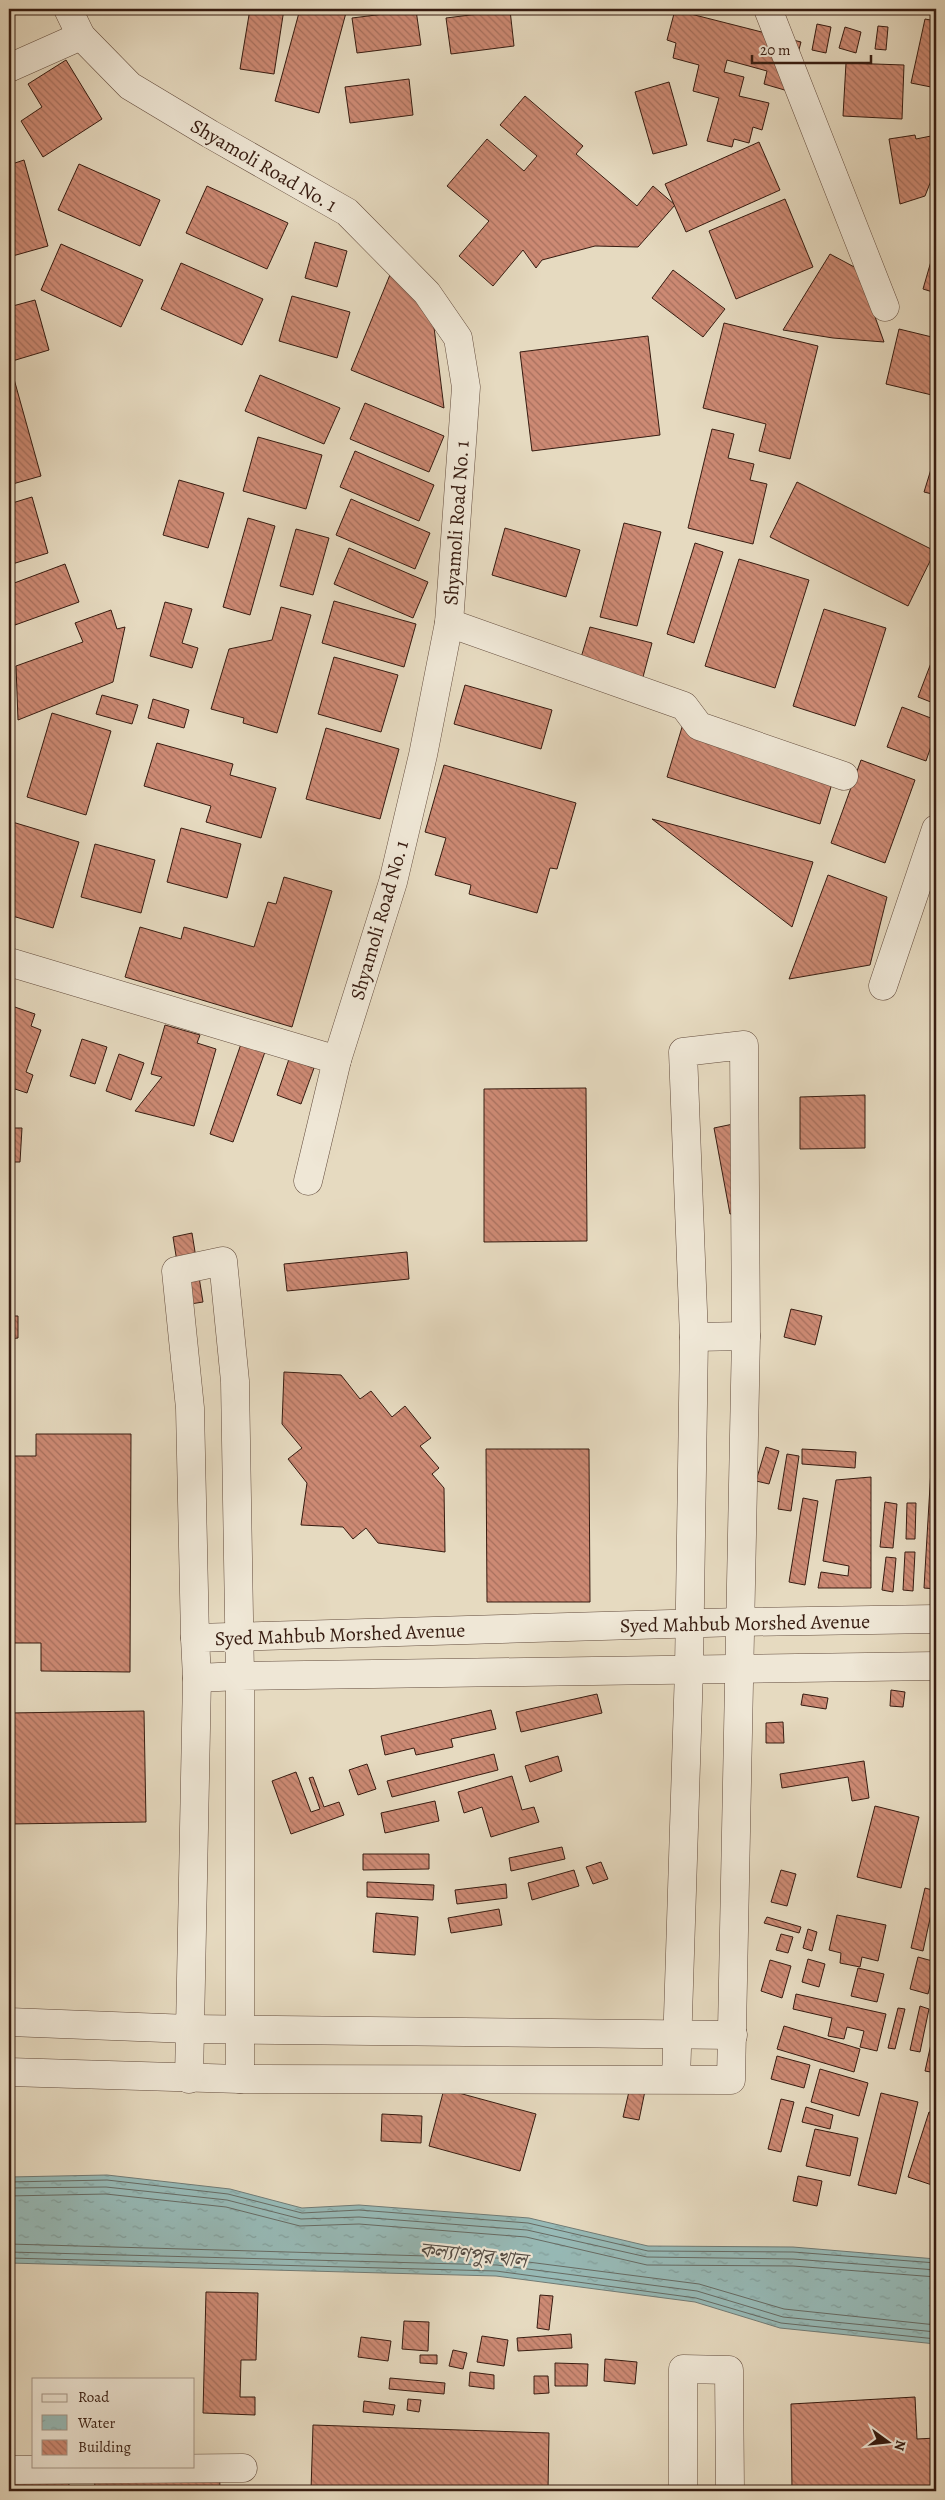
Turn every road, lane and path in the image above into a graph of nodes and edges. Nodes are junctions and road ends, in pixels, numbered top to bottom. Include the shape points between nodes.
1 (68, 9) edge
2 (768, 9) edge
3 (81, 36) junction
4 (9, 68) edge
5 (885, 307) dead end
6 (449, 623) junction
7 (844, 776) dead end
8 (936, 829) edge
9 (9, 962) edge
10 (883, 986) dead end
11 (337, 1060) junction
12 (308, 1181) dead end
13 (746, 1336) junction
14 (694, 1337) junction
15 (936, 1619) edge
16 (739, 1622) junction
17 (690, 1624) junction
18 (238, 1637) junction
19 (195, 1638) junction
20 (936, 1666) edge
21 (738, 1668) junction
22 (689, 1669) junction
23 (240, 1676) junction
24 (197, 1678) junction
25 (9, 2022) edge
26 (190, 2029) junction
27 (241, 2030) junction
28 (679, 2035) junction
29 (733, 2035) junction
30 (9, 2072) edge
31 (189, 2078) junction
32 (240, 2079) junction
33 (676, 2080) junction
34 (243, 2468) dead end
35 (9, 2470) edge
36 (683, 2491) edge
37 (730, 2491) edge

1 - 3 street, Shyamoli Road No. 1
2 - 5 street
3 - 4 street
3 - 6 street, Shyamoli Road No. 1 via 130,86 347,212 427,293 458,338 466,387
6 - 7 street via 684,706 699,726
6 - 11 street, Shyamoli Road No. 1 via 423,756 393,882
8 - 10 street
9 - 11 street
11 - 12 street, Shyamoli Road No. 1
13 - 14 street
13 - 14 street via 744,1045 683,1052
13 - 16 street
14 - 17 street
15 - 16 street, Syed Mahbub Morshed Avenue
16 - 17 street, Syed Mahbub Morshed Avenue
16 - 21 street
17 - 18 street, Syed Mahbub Morshed Avenue
17 - 22 street
18 - 19 street, Syed Mahbub Morshed Avenue
18 - 19 street via 235,1381 223,1261 176,1271 190,1408
18 - 23 street
19 - 24 street, Syed Mahbub Morshed Avenue
20 - 21 street
21 - 22 street
21 - 29 street
22 - 23 street
22 - 28 street
23 - 24 street
23 - 27 street
24 - 26 street, Syed Mahbub Morshed Avenue
25 - 26 street
26 - 27 street
26 - 31 street, Syed Mahbub Morshed Avenue
27 - 28 street
27 - 32 street
28 - 29 street
28 - 33 street
29 - 33 street via 731,2080
30 - 31 street
31 - 32 street
32 - 33 street
34 - 35 street
36 - 37 street via 683,2369 729,2370

